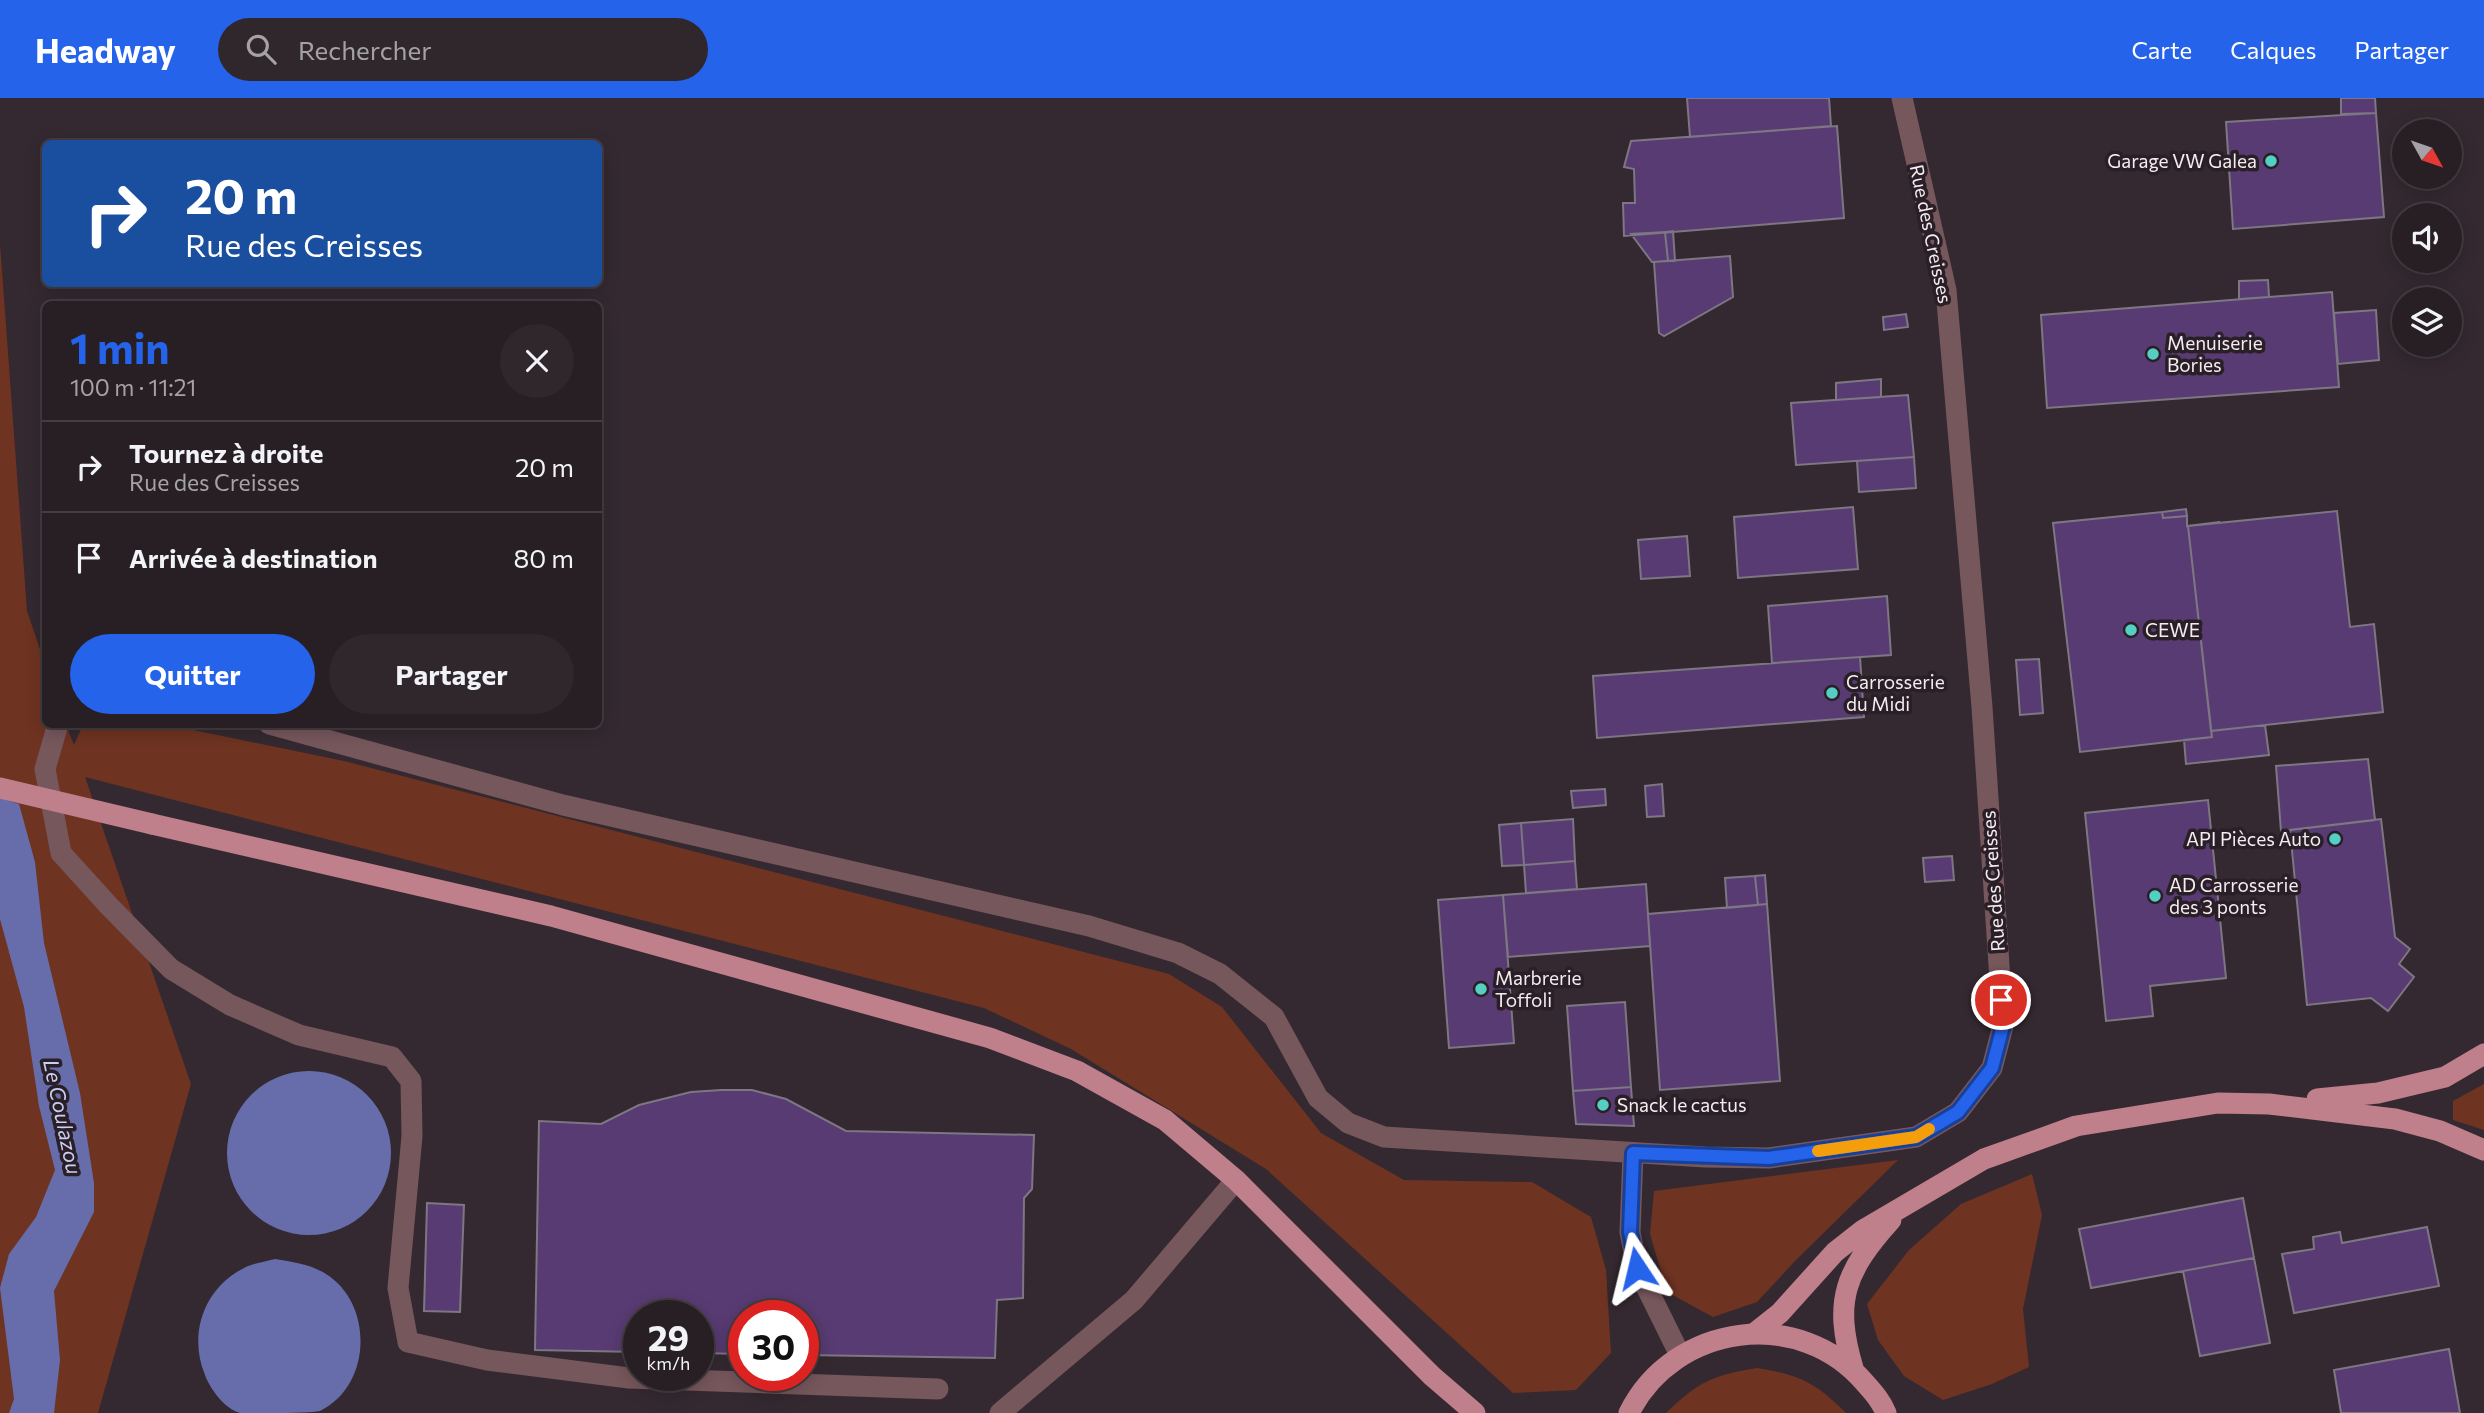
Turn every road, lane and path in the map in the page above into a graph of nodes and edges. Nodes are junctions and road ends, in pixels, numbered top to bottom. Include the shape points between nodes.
1 (1902, 98) edge
2 (57, 728) edge
3 (284, 728) edge
4 (0, 788) edge
5 (2484, 1054) edge
6 (2269, 1104) junction
7 (2484, 1150) edge
8 (1633, 1153) junction
9 (1236, 1180) junction
10 (1904, 1205) junction
11 (1756, 1332) junction
12 (1680, 1355) junction
13 (1853, 1368) junction
14 (938, 1389) dead end
15 (1634, 1403) edge
16 (1000, 1413) edge
17 (1475, 1413) edge
18 (1618, 1413) edge
19 (1886, 1413) edge

1 - 8 street, Rue des Creisses via 1946,290 1982,708 2003,1026 1992,1068 1958,1112 1916,1137 1769,1158
2 - 14 street via 45,769 61,853 171,969 230,1005 299,1035 392,1057 411,1081 412,1136 398,1288 408,1342 487,1360 629,1378
3 - 8 street, Rue des Creisses via 564,805 1089,926 1178,953 1220,974 1275,1017 1318,1098 1348,1123 1384,1137
4 - 9 main road, bridge via 551,916 990,1038 1077,1071 1166,1120
5 - 6 main road via 2445,1077 2378,1093
6 - 7 main road via 2395,1119
6 - 10 main road via 2218,1103 2076,1126 1984,1159
8 - 12 street via 1630,1232 1637,1268
9 - 16 street via 1134,1300
9 - 17 main road via 1432,1376
10 - 11 main road via 1835,1252 1780,1313
10 - 13 main road via 1871,1242 1849,1279 1842,1313
11 - 12 main road via 1716,1338
11 - 13 main road via 1791,1336 1824,1348
12 - 15 main road
13 - 19 main road
15 - 18 main road

